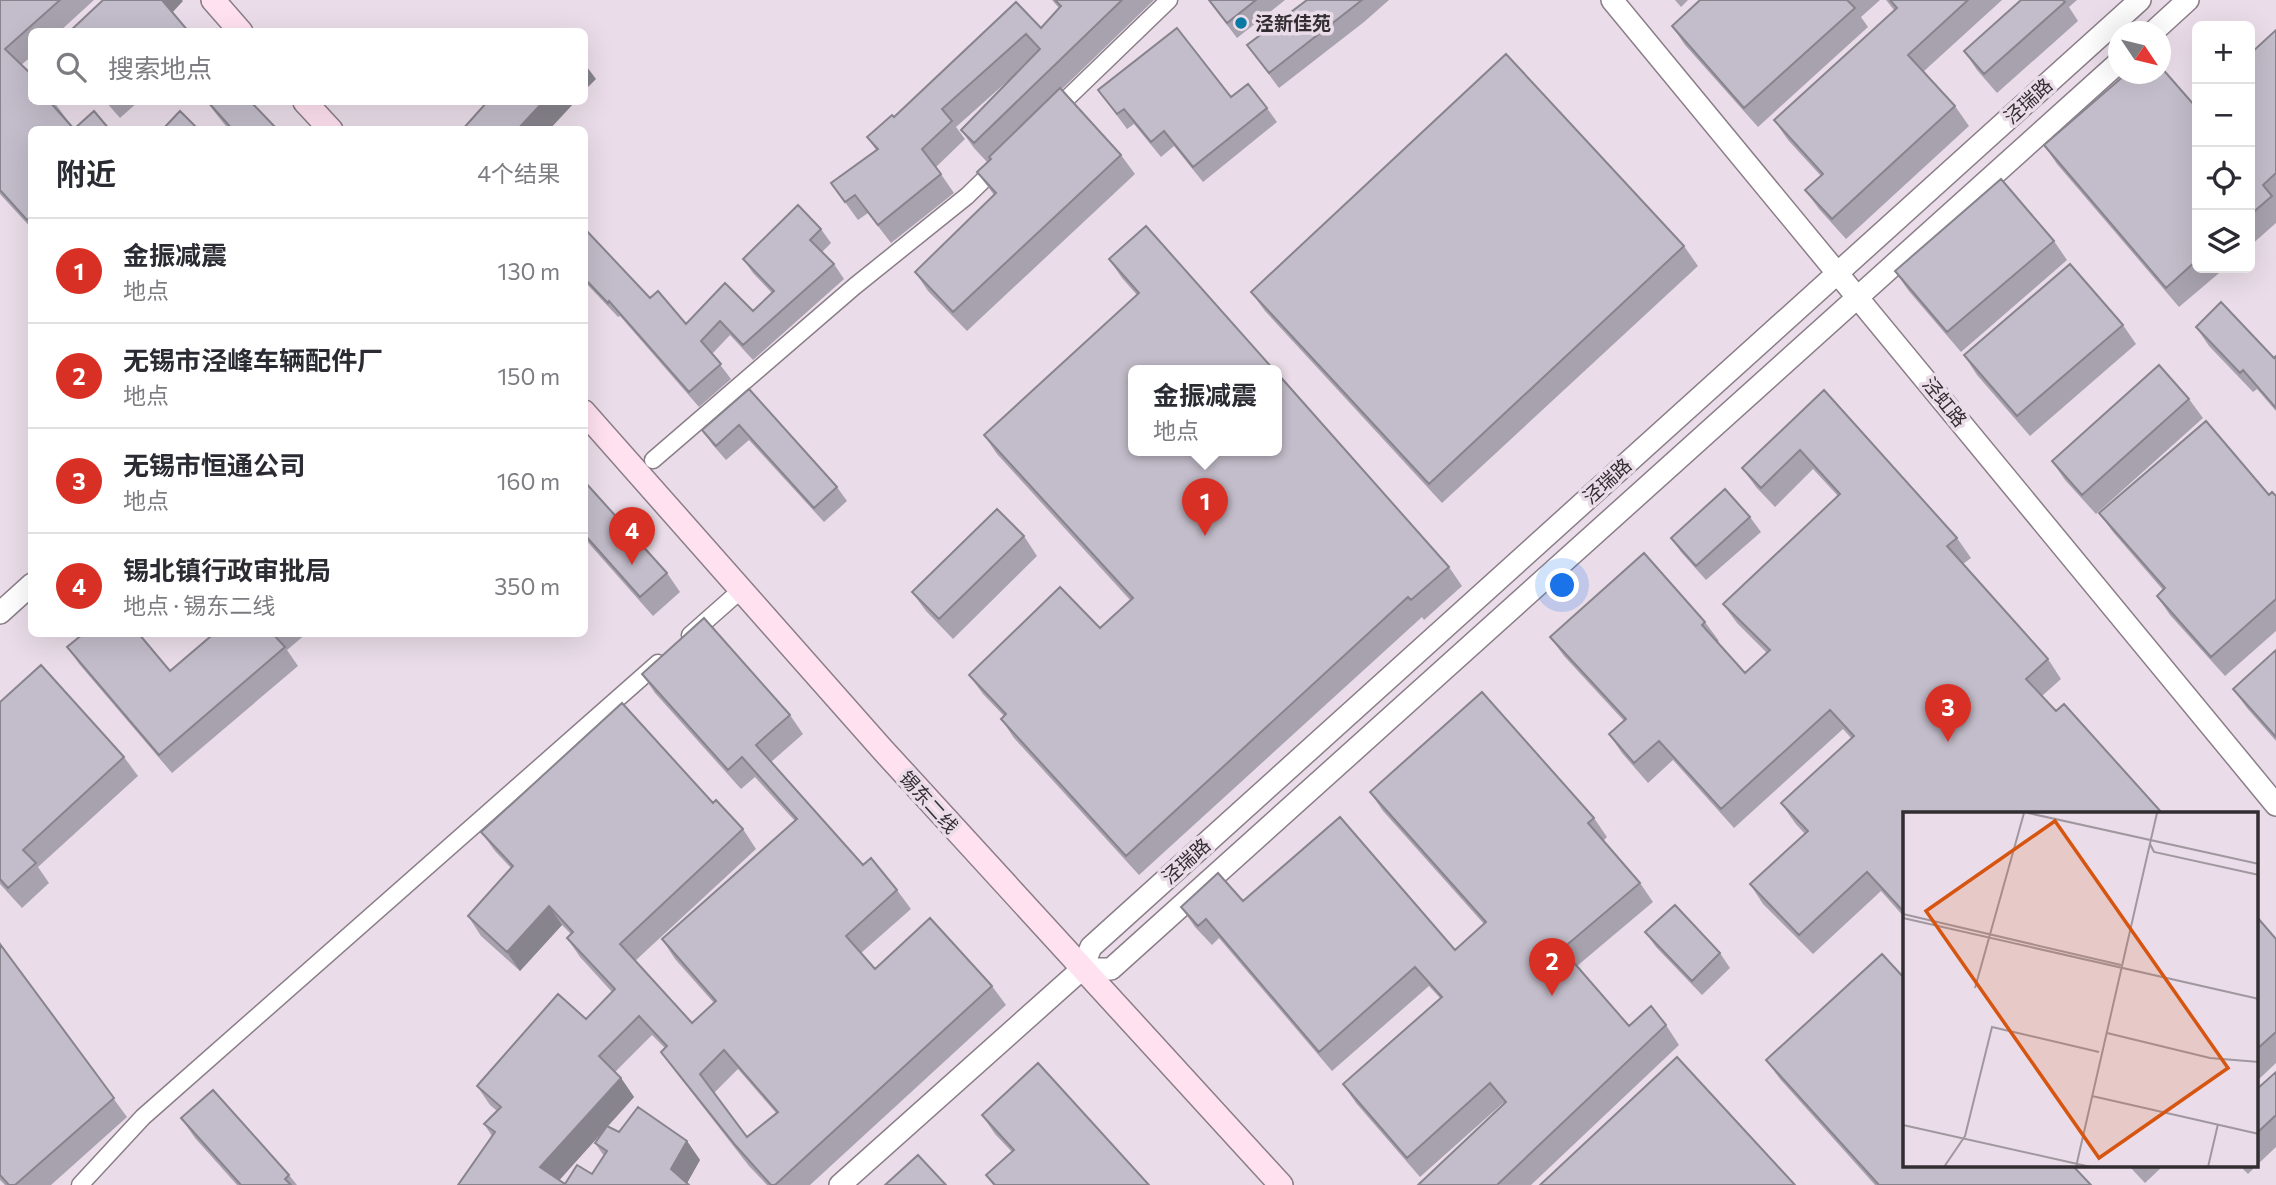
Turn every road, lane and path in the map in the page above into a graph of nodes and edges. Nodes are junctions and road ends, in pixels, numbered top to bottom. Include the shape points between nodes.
1 (212, 0) edge
2 (1169, 0) edge
3 (1612, 0) edge
4 (2140, 0) edge
5 (2188, 0) edge
6 (2165, 21) edge
7 (237, 28) edge
8 (2108, 72) edge
9 (308, 105) edge
10 (1044, 121) edge
11 (327, 126) edge
12 (1015, 149) edge
13 (1838, 273) junction
14 (1858, 297) junction
15 (588, 417) edge
16 (653, 460) dead end
17 (28, 588) edge
18 (741, 590) junction
19 (0, 613) edge
20 (2276, 805) edge
21 (1082, 969) junction
22 (80, 1185) edge
23 (840, 1185) edge
24 (1281, 1185) edge

1 - 7 main road
2 - 10 street
3 - 13 street, 泾虹路
4 - 13 street, 泾瑞路
5 - 6 street
8 - 14 street, 泾瑞路
9 - 11 main road
12 - 16 street via 967,196
13 - 14 street, 泾虹路
13 - 21 street, 泾瑞路 via 1091,947
14 - 20 street, 泾虹路
14 - 21 street, 泾瑞路 via 1111,969
15 - 18 main road, 锡东二线
17 - 19 street
18 - 21 main road, 锡东二线
18 - 22 street via 143,1117
21 - 23 street, 泾瑞路
21 - 24 main road, 锡东二线

